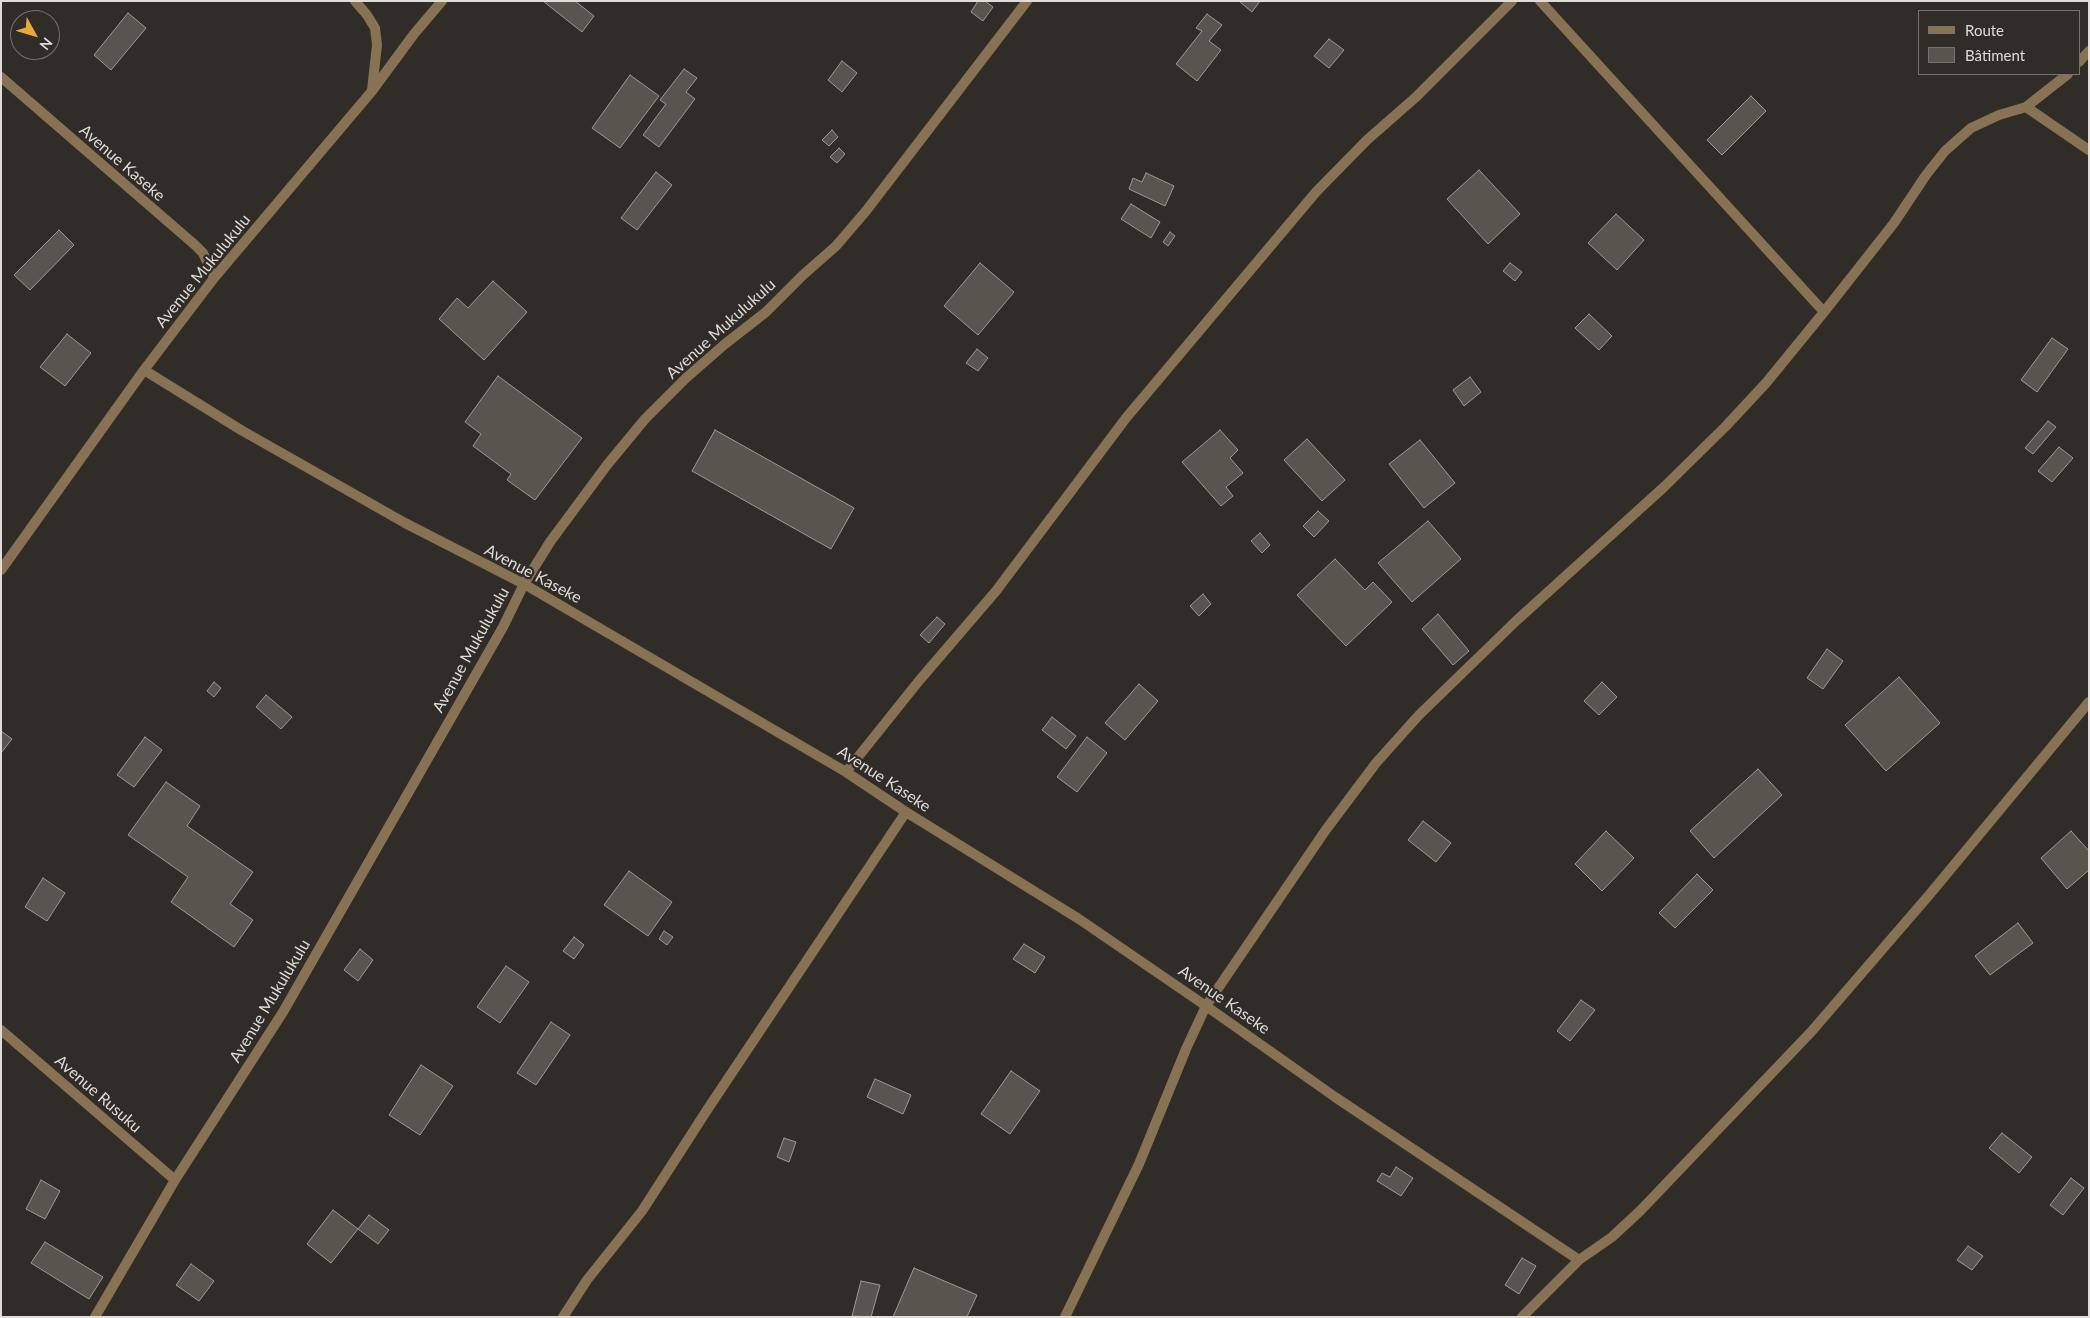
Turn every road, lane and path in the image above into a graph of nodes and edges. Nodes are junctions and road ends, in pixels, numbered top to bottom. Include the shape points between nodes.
1 (355, 1) edge
2 (442, 1) edge
3 (1027, 1) edge
4 (1512, 1) edge
5 (1540, 1) edge
6 (2089, 51) edge
7 (2080, 61) edge
8 (2067, 75) edge
9 (1, 77) edge
10 (372, 91) junction
11 (2026, 107) junction
12 (2089, 150) edge
13 (214, 278) junction
14 (1824, 312) junction
15 (144, 370) junction
16 (2, 568) edge
17 (524, 584) junction
18 (2089, 702) edge
19 (846, 772) junction
20 (906, 812) junction
21 (1206, 1006) junction
22 (1, 1030) edge
23 (175, 1180) junction
24 (1579, 1260) junction
25 (95, 1317) edge
26 (563, 1317) edge
27 (1065, 1317) edge
28 (1522, 1317) edge

1 - 10 street via 375,28 377,44
2 - 10 street, Avenue Mukulukulu
3 - 17 street, Avenue Mukulukulu via 836,246 766,312 686,378 645,419 550,542
4 - 19 street via 1309,199 1126,418 996,591
5 - 14 street
6 - 7 street
8 - 11 street
9 - 13 street, Avenue Kaseke via 195,245 203,253
10 - 13 street, Avenue Mukulukulu
11 - 12 street
11 - 14 street via 1971,128 1945,151
13 - 15 street, Avenue Mukulukulu
14 - 21 street via 1726,426 1650,500 1516,621 1419,715 1376,763 1325,831
15 - 16 street, Avenue Mukulukulu
15 - 17 street, Avenue Kaseke via 363,500
17 - 19 street, Avenue Kaseke
17 - 23 street, Avenue Mukulukulu via 503,627 283,1012
18 - 24 street via 1811,1032 1640,1212
19 - 20 street, Avenue Kaseke
20 - 21 street, Avenue Kaseke via 1079,919
20 - 26 street via 642,1211 587,1280
21 - 24 street, Avenue Kaseke via 1335,1097
21 - 27 street via 1139,1164
22 - 23 street, Avenue Rusuku
23 - 25 street, Avenue Mukulukulu
24 - 28 street

